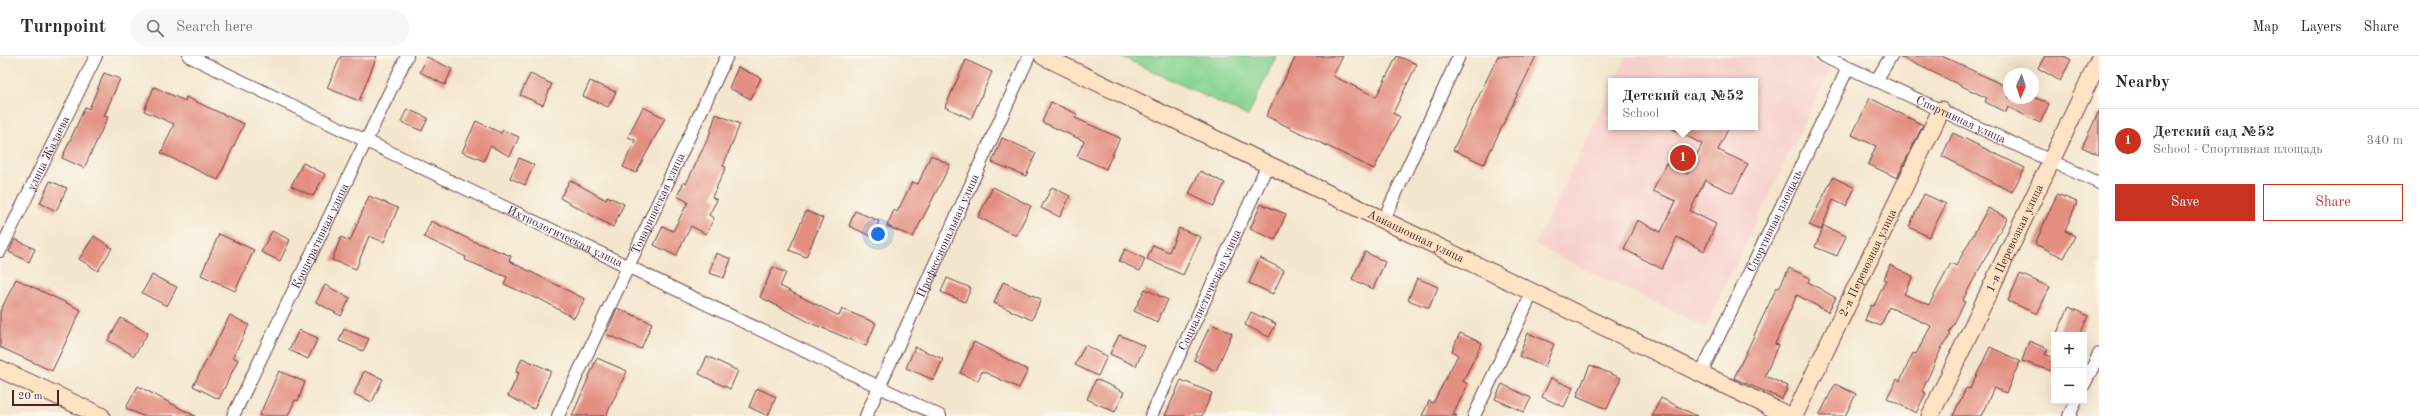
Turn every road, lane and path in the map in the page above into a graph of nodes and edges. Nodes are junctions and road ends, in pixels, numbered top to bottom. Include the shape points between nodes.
1 (96, 56) edge
2 (189, 56) edge
3 (407, 56) edge
4 (727, 56) edge
5 (1029, 56) edge
6 (1043, 56) edge
7 (1459, 56) edge
8 (1823, 56) edge
9 (1891, 56) edge
10 (2099, 60) edge
11 (1848, 68) junction
12 (1876, 81) junction
13 (1941, 110) junction
14 (367, 142) junction
15 (2050, 160) junction
16 (1268, 164) junction
17 (2099, 183) edge
18 (1384, 220) junction
19 (0, 251) edge
20 (628, 266) junction
21 (1533, 291) junction
22 (2099, 354) edge
23 (0, 369) edge
24 (1701, 373) junction
25 (2087, 379) edge
26 (880, 387) junction
27 (2075, 404) edge
28 (101, 416) edge
29 (233, 416) edge
30 (558, 416) edge
31 (866, 416) edge
32 (940, 416) edge
33 (1151, 416) edge
34 (1474, 416) edge
35 (1789, 416) edge
36 (1794, 416) edge
37 (1930, 416) edge
38 (2069, 416) edge

1 - 19 street, улица Жадаева
2 - 14 street, Ихтиологическая улица
3 - 14 street, Кооперативная улица
4 - 20 street, Товарищеская улица
5 - 26 street, Профессиональная улица
6 - 16 main road, Авиационная улица
7 - 18 street
8 - 11 street, Спортивная улица
9 - 12 street
10 - 15 main road, 1-я Перевозная улица
11 - 12 street, Спортивная улица
11 - 24 street, Спортивная площадь
12 - 13 street, Спортивная улица
13 - 15 street, Спортивная улица
13 - 36 main road, 2-я Перевозная улица
14 - 20 street, Ихтиологическая улица
14 - 29 street, Кооперативная улица
15 - 17 street, Спортивная улица
15 - 37 main road, 1-я Перевозная улица
16 - 18 main road, Авиационная улица
16 - 33 street, Социалистическая улица
18 - 21 main road, Авиационная улица
20 - 26 street, Ихтиологическая улица
20 - 30 street, Товарищеская улица
21 - 24 main road, Авиационная улица
21 - 34 street
22 - 25 street
23 - 28 main road
24 - 35 main road, Авиационная улица
26 - 31 street, Профессиональная улица
26 - 32 street, Ихтиологическая улица
27 - 38 street

